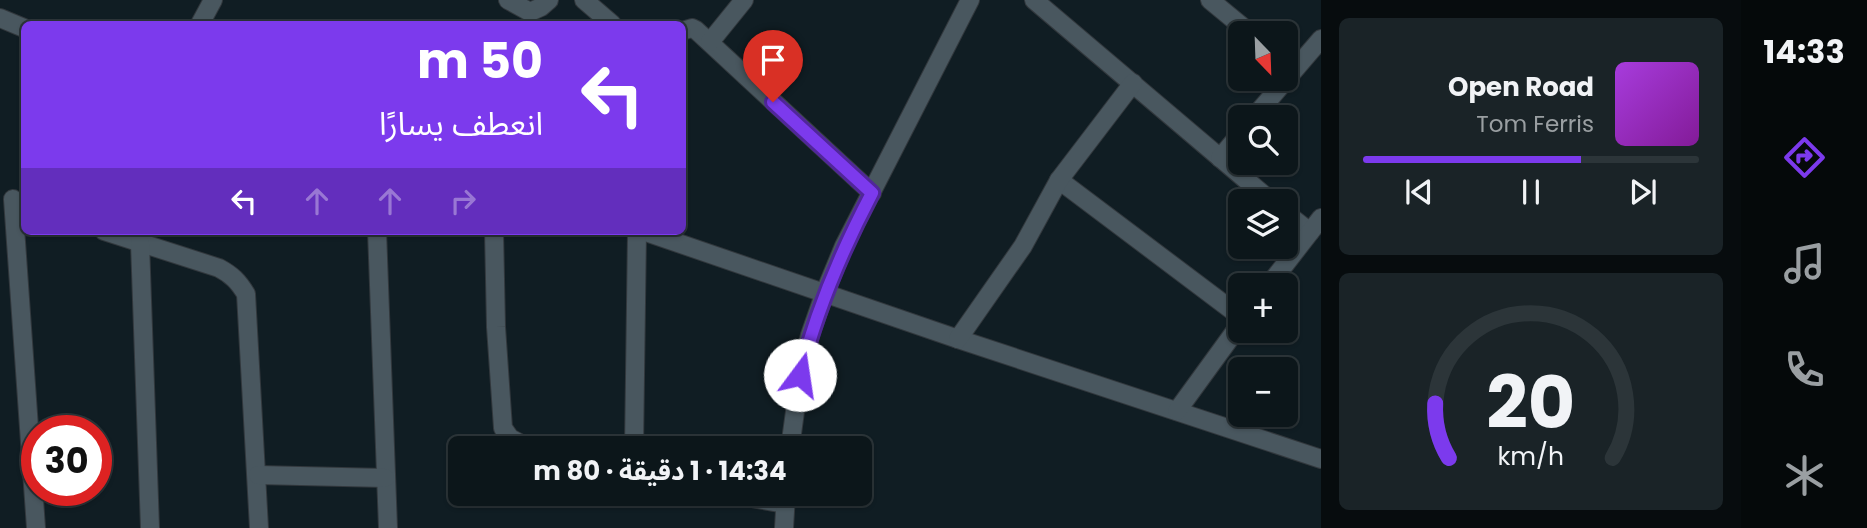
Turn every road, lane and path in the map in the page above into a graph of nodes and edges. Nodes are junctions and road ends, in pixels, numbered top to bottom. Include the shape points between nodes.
1 (213, 0) edge
2 (508, 0) edge
3 (550, 0) edge
4 (584, 0) edge
5 (744, 0) edge
6 (971, 0) edge
7 (1034, 0) edge
8 (1210, 0) edge
9 (0, 18) edge
10 (202, 21) edge
11 (608, 21) edge
12 (1235, 21) edge
13 (21, 27) edge
14 (686, 30) edge
15 (1321, 39) edge
16 (710, 42) junction
17 (1298, 60) edge
18 (1133, 83) junction
19 (1228, 148) edge
20 (1220, 158) junction
21 (1059, 180) junction
22 (1257, 189) edge
23 (872, 193) junction
24 (12, 199) edge
25 (1298, 218) edge
26 (1316, 225) edge
27 (116, 235) edge
28 (377, 235) edge
29 (494, 235) edge
30 (637, 235) edge
31 (655, 235) edge
32 (140, 243) junction
33 (1278, 273) edge
34 (825, 292) junction
35 (1228, 310) edge
36 (1228, 338) edge
37 (958, 339) junction
38 (1177, 411) junction
39 (509, 436) edge
40 (634, 436) edge
41 (792, 436) edge
42 (1321, 458) edge
43 (258, 475) junction
44 (386, 478) junction
45 (785, 506) edge
46 (36, 528) edge
47 (150, 528) edge
48 (259, 528) edge
49 (388, 528) edge
50 (784, 528) edge

1 - 10 street
2 - 3 street via 530,12
4 - 11 street
5 - 16 street
6 - 23 street
7 - 18 street
8 - 12 street
9 - 13 street
14 - 16 street via 696,30
15 - 17 street
16 - 23 street
18 - 20 street
18 - 21 street
19 - 20 street
20 - 22 street
21 - 35 street
21 - 37 street via 1023,246
23 - 34 street
24 - 46 street
25 - 26 street
26 - 33 street
27 - 32 street
28 - 44 street
29 - 39 street via 503,428
30 - 40 street
31 - 34 street
32 - 43 street via 219,268 231,274 246,294
32 - 47 street
34 - 37 street
34 - 41 street via 800,375
36 - 38 street
37 - 38 street
38 - 42 street
43 - 44 street
43 - 48 street
44 - 49 street
45 - 50 street

